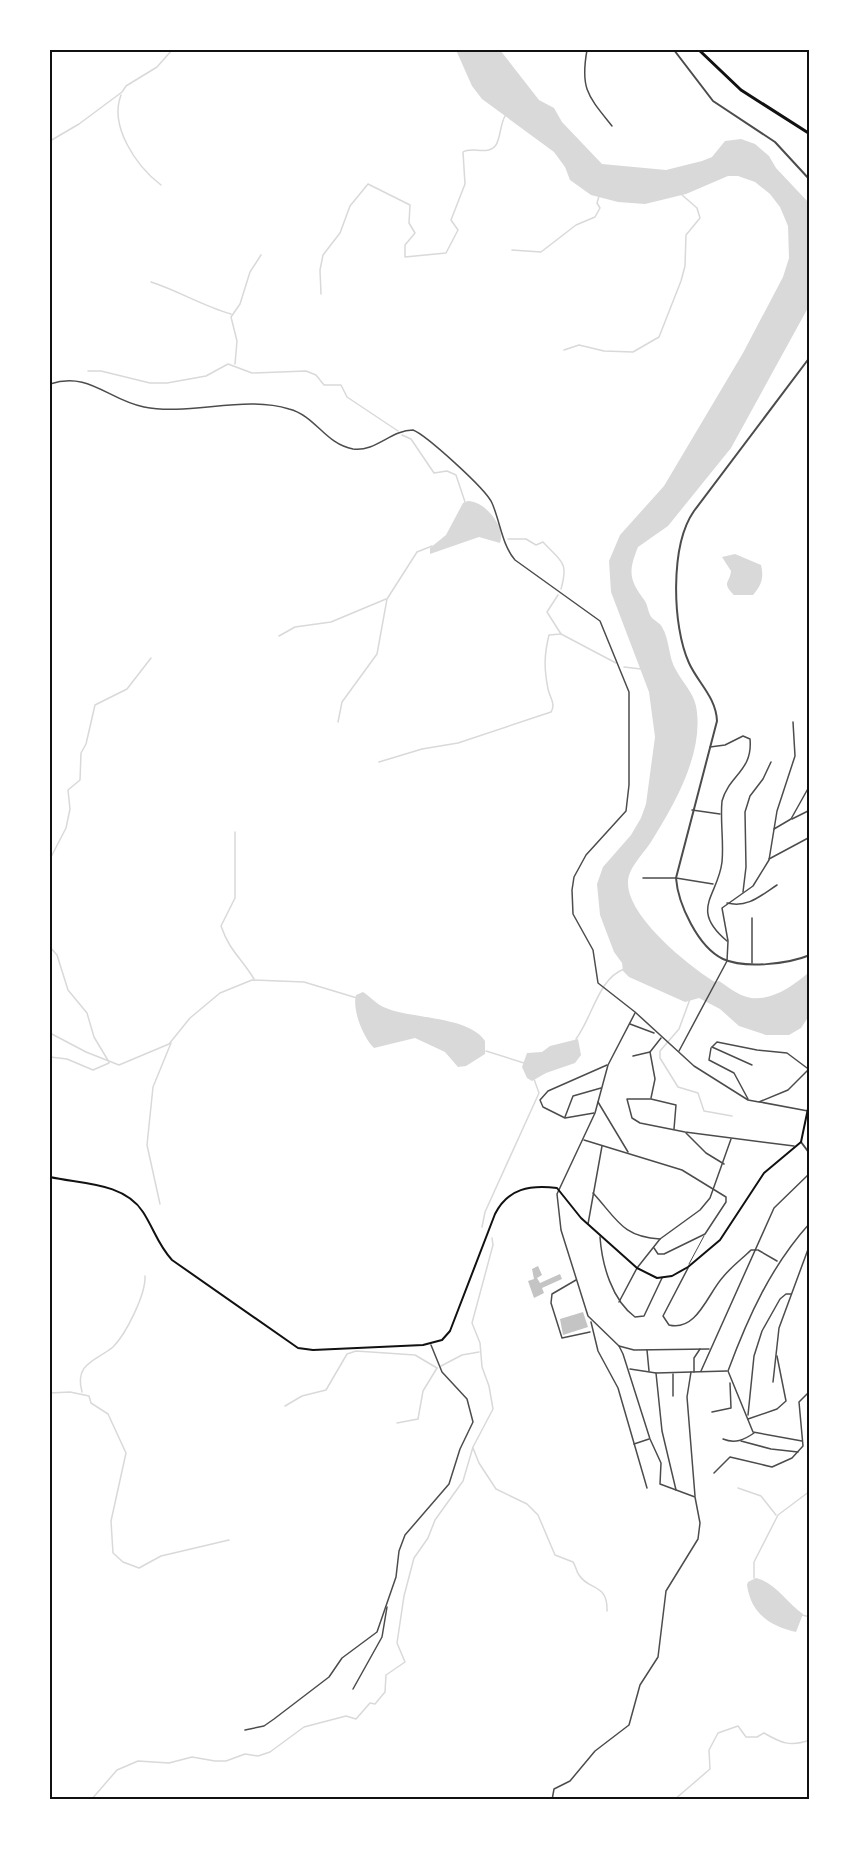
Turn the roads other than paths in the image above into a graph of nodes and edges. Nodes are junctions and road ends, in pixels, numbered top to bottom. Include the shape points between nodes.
1 (554, 50) edge
2 (561, 50) edge
3 (587, 50) edge
4 (674, 50) edge
5 (699, 50) edge
6 (612, 126) dead end
7 (810, 134) edge
8 (810, 180) edge
9 (810, 357) edge
10 (50, 384) edge
11 (793, 722) dead end
12 (710, 747) junction
13 (771, 762) dead end
14 (810, 786) edge
15 (692, 810) junction
16 (810, 810) edge
17 (721, 814) junction
18 (791, 819) junction
19 (773, 830) junction
20 (810, 837) edge
21 (768, 860) junction
22 (643, 878) dead end
23 (676, 878) junction
24 (714, 884) junction
25 (777, 885) dead end
26 (742, 894) junction
27 (727, 903) junction
28 (752, 918) dead end
29 (728, 941) junction
30 (810, 955) edge
31 (727, 961) junction
32 (752, 963) junction
33 (635, 1012) junction
34 (629, 1024) junction
35 (656, 1034) junction
36 (662, 1038) junction
37 (712, 1047) junction
38 (650, 1052) junction
39 (678, 1052) junction
40 (633, 1056) dead end
41 (608, 1065) junction
42 (752, 1065) dead end
43 (809, 1069) edge
44 (602, 1088) junction
45 (651, 1099) junction
46 (810, 1099) edge
47 (748, 1100) junction
48 (598, 1101) junction
49 (759, 1102) junction
50 (809, 1110) edge
51 (595, 1113) junction
52 (565, 1118) junction
53 (674, 1129) junction
54 (685, 1132) junction
55 (732, 1139) junction
56 (583, 1140) junction
57 (801, 1142) junction
58 (602, 1144) junction
59 (796, 1147) junction
60 (628, 1152) junction
61 (810, 1154) edge
62 (724, 1164) junction
63 (810, 1173) edge
64 (50, 1177) edge
65 (557, 1188) junction
66 (715, 1189) junction
67 (593, 1193) junction
68 (810, 1223) edge
69 (588, 1225) junction
70 (705, 1234) junction
71 (600, 1238) junction
72 (660, 1239) junction
73 (810, 1244) edge
74 (654, 1248) junction
75 (757, 1250) junction
76 (778, 1262) junction
77 (688, 1267) junction
78 (637, 1268) junction
79 (662, 1278) junction
80 (577, 1280) junction
81 (792, 1294) junction
82 (619, 1302) junction
83 (591, 1321) junction
84 (591, 1331) junction
85 (430, 1344) junction
86 (619, 1346) junction
87 (701, 1349) junction
88 (710, 1349) junction
89 (647, 1350) junction
90 (777, 1355) junction
91 (628, 1369) junction
92 (701, 1371) junction
93 (728, 1371) junction
94 (649, 1372) junction
95 (692, 1372) junction
96 (656, 1373) junction
97 (673, 1373) junction
98 (730, 1382) junction
99 (773, 1382) dead end
100 (810, 1391) edge
101 (673, 1396) dead end
102 (712, 1412) dead end
103 (748, 1418) junction
104 (755, 1433) junction
105 (650, 1439) junction
106 (723, 1439) dead end
107 (741, 1441) junction
108 (802, 1441) junction
109 (633, 1444) junction
110 (799, 1452) junction
111 (714, 1473) dead end
112 (647, 1488) dead end
113 (676, 1490) junction
114 (695, 1497) junction
115 (387, 1604) junction
116 (354, 1689) dead end
117 (245, 1730) dead end
118 (552, 1800) edge

1 - 2 street
3 - 6 street via 583,71 586,91
4 - 8 street via 713,101 775,142
5 - 7 highway via 741,90
9 - 12 street via 689,518 681,539 677,577 679,618 689,662 717,714
10 - 33 street via 86,382 151,408 281,407 307,416 331,440 351,448 368,448 413,430 483,490 493,504 515,560 600,621 629,692 626,811 586,855 572,890 573,914 593,950 597,983
11 - 19 street via 793,769
12 - 15 street
12 - 17 street via 746,735 750,739 749,758 724,794
13 - 26 street via 745,812 746,867
14 - 18 street
15 - 17 street
15 - 23 street
16 - 18 street
17 - 24 street via 722,863
18 - 19 street
19 - 21 street
20 - 21 street
21 - 26 street via 756,884
22 - 23 street
23 - 24 street
23 - 31 street via 686,915 712,950
24 - 29 street via 708,916 712,926
25 - 27 street via 747,904
26 - 27 street
27 - 29 street via 721,911
28 - 32 street
29 - 31 street
30 - 32 street via 781,964
31 - 32 street
31 - 39 street
33 - 34 street
33 - 35 street
34 - 35 street
34 - 41 street
35 - 36 street
36 - 38 street
36 - 39 street
37 - 42 street
37 - 43 street via 717,1042 787,1053
37 - 47 street via 709,1059 734,1073
38 - 40 street
38 - 45 street via 655,1079
39 - 47 street
41 - 44 street
41 - 52 street via 548,1091 540,1100 543,1107
43 - 49 street via 788,1090
44 - 48 street
44 - 52 street via 571,1099
45 - 53 street via 676,1105
45 - 53 street via 628,1097 632,1118
46 - 50 main road
47 - 49 street
48 - 51 street
48 - 60 street
49 - 50 street
50 - 57 main road
51 - 52 street
51 - 56 street
53 - 54 street
54 - 55 street
54 - 62 street
55 - 59 street
55 - 62 street
56 - 58 street
56 - 65 street
57 - 59 main road
57 - 61 street
58 - 60 street
58 - 67 street
59 - 77 main road via 755,1185 726,1234
60 - 66 street via 682,1170
62 - 66 street
63 - 75 street via 777,1203
64 - 85 main road via 103,1187 130,1198 144,1213 159,1246 172,1260 298,1348
65 - 69 main road
65 - 80 street via 560,1224
65 - 85 main road via 531,1187 504,1198 450,1330 442,1340
66 - 70 street via 726,1197 726,1202
66 - 72 street via 705,1206
67 - 69 street
67 - 72 street via 628,1233
68 - 76 street
69 - 71 main road
70 - 74 street via 664,1254 658,1254
70 - 77 lane
71 - 78 main road
71 - 82 street
72 - 74 street
73 - 81 street
74 - 78 street
75 - 76 street
75 - 77 street via 751,1250 723,1276 690,1322 675,1327 667,1324 663,1316
75 - 88 street
76 - 93 street
77 - 79 main road
78 - 79 main road
78 - 82 street
79 - 82 street via 642,1318 635,1317
80 - 83 street
80 - 84 street via 552,1294 550,1303 562,1338
81 - 90 street via 779,1328
81 - 103 street via 780,1299 756,1348
83 - 84 street
83 - 86 street
84 - 109 street via 618,1388
85 - 115 street via 442,1372 467,1399 473,1422 449,1484 405,1534
86 - 89 street
86 - 91 street
87 - 88 street
87 - 89 street
87 - 95 street via 694,1358
88 - 92 street
89 - 94 street
90 - 99 street
90 - 103 street via 786,1401
91 - 94 street
91 - 105 street
92 - 93 street
92 - 95 street
93 - 98 street
94 - 96 street
95 - 97 street
95 - 114 street via 687,1397
96 - 97 street
96 - 113 street via 660,1421
97 - 101 street
98 - 102 street via 731,1407
98 - 103 street
100 - 108 street via 799,1402
103 - 104 street
104 - 107 street
104 - 108 street
105 - 109 street
105 - 113 street via 662,1466 661,1485
106 - 107 street
107 - 110 street
108 - 110 street
109 - 112 street
110 - 111 street via 772,1467 728,1457
113 - 114 street
114 - 118 street via 699,1533 666,1591 658,1657 640,1685 629,1725 595,1751 570,1781 554,1789
115 - 116 street via 382,1637
115 - 117 street via 377,1632 342,1658 329,1677 269,1723

